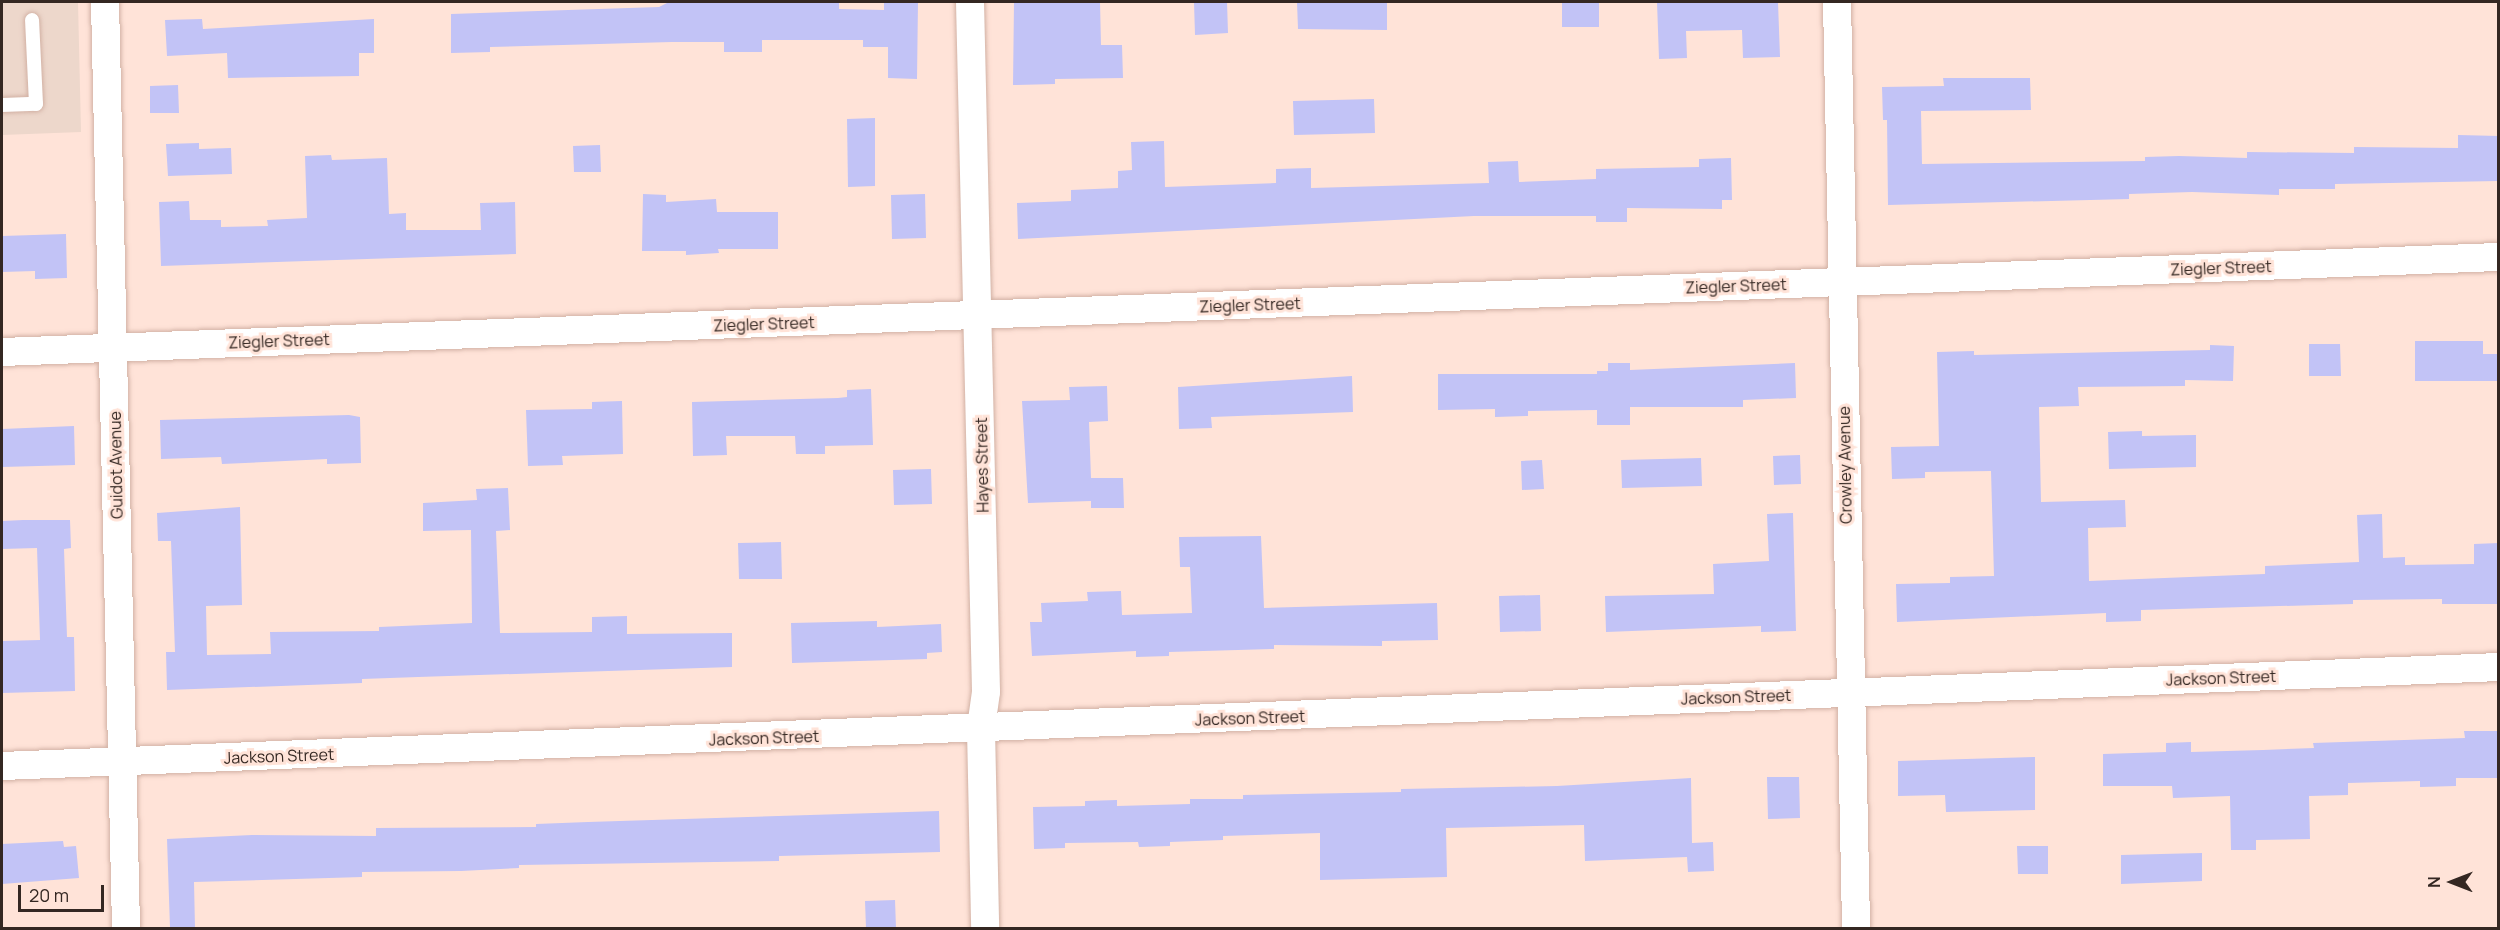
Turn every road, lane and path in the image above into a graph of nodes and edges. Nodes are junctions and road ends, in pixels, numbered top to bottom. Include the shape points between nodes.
1 (105, 2) edge
2 (970, 2) edge
3 (1837, 2) edge
4 (32, 20) dead end
5 (2, 105) edge
6 (2499, 257) edge
7 (1842, 282) junction
8 (979, 316) junction
9 (113, 347) junction
10 (2, 351) edge
11 (2499, 667) edge
12 (1850, 692) junction
13 (981, 729) junction
14 (122, 762) junction
15 (2, 766) edge
16 (126, 928) edge
17 (985, 928) edge
18 (1856, 928) edge

1 - 9 street, Guidot Avenue
2 - 8 street, Hayes Street
3 - 7 street, Crowley Avenue
4 - 5 lane via 36,104
6 - 7 street, Ziegler Street
7 - 8 street, Ziegler Street
7 - 12 street, Crowley Avenue
8 - 9 street, Ziegler Street
8 - 13 street, Hayes Street via 986,692
9 - 10 street, Ziegler Street
9 - 14 street, Guidot Avenue
11 - 12 street, Jackson Street
12 - 13 street, Jackson Street
12 - 18 street, Crowley Avenue
13 - 14 street, Jackson Street
13 - 17 street, Hayes Street
14 - 15 street, Jackson Street
14 - 16 street, Guidot Avenue

